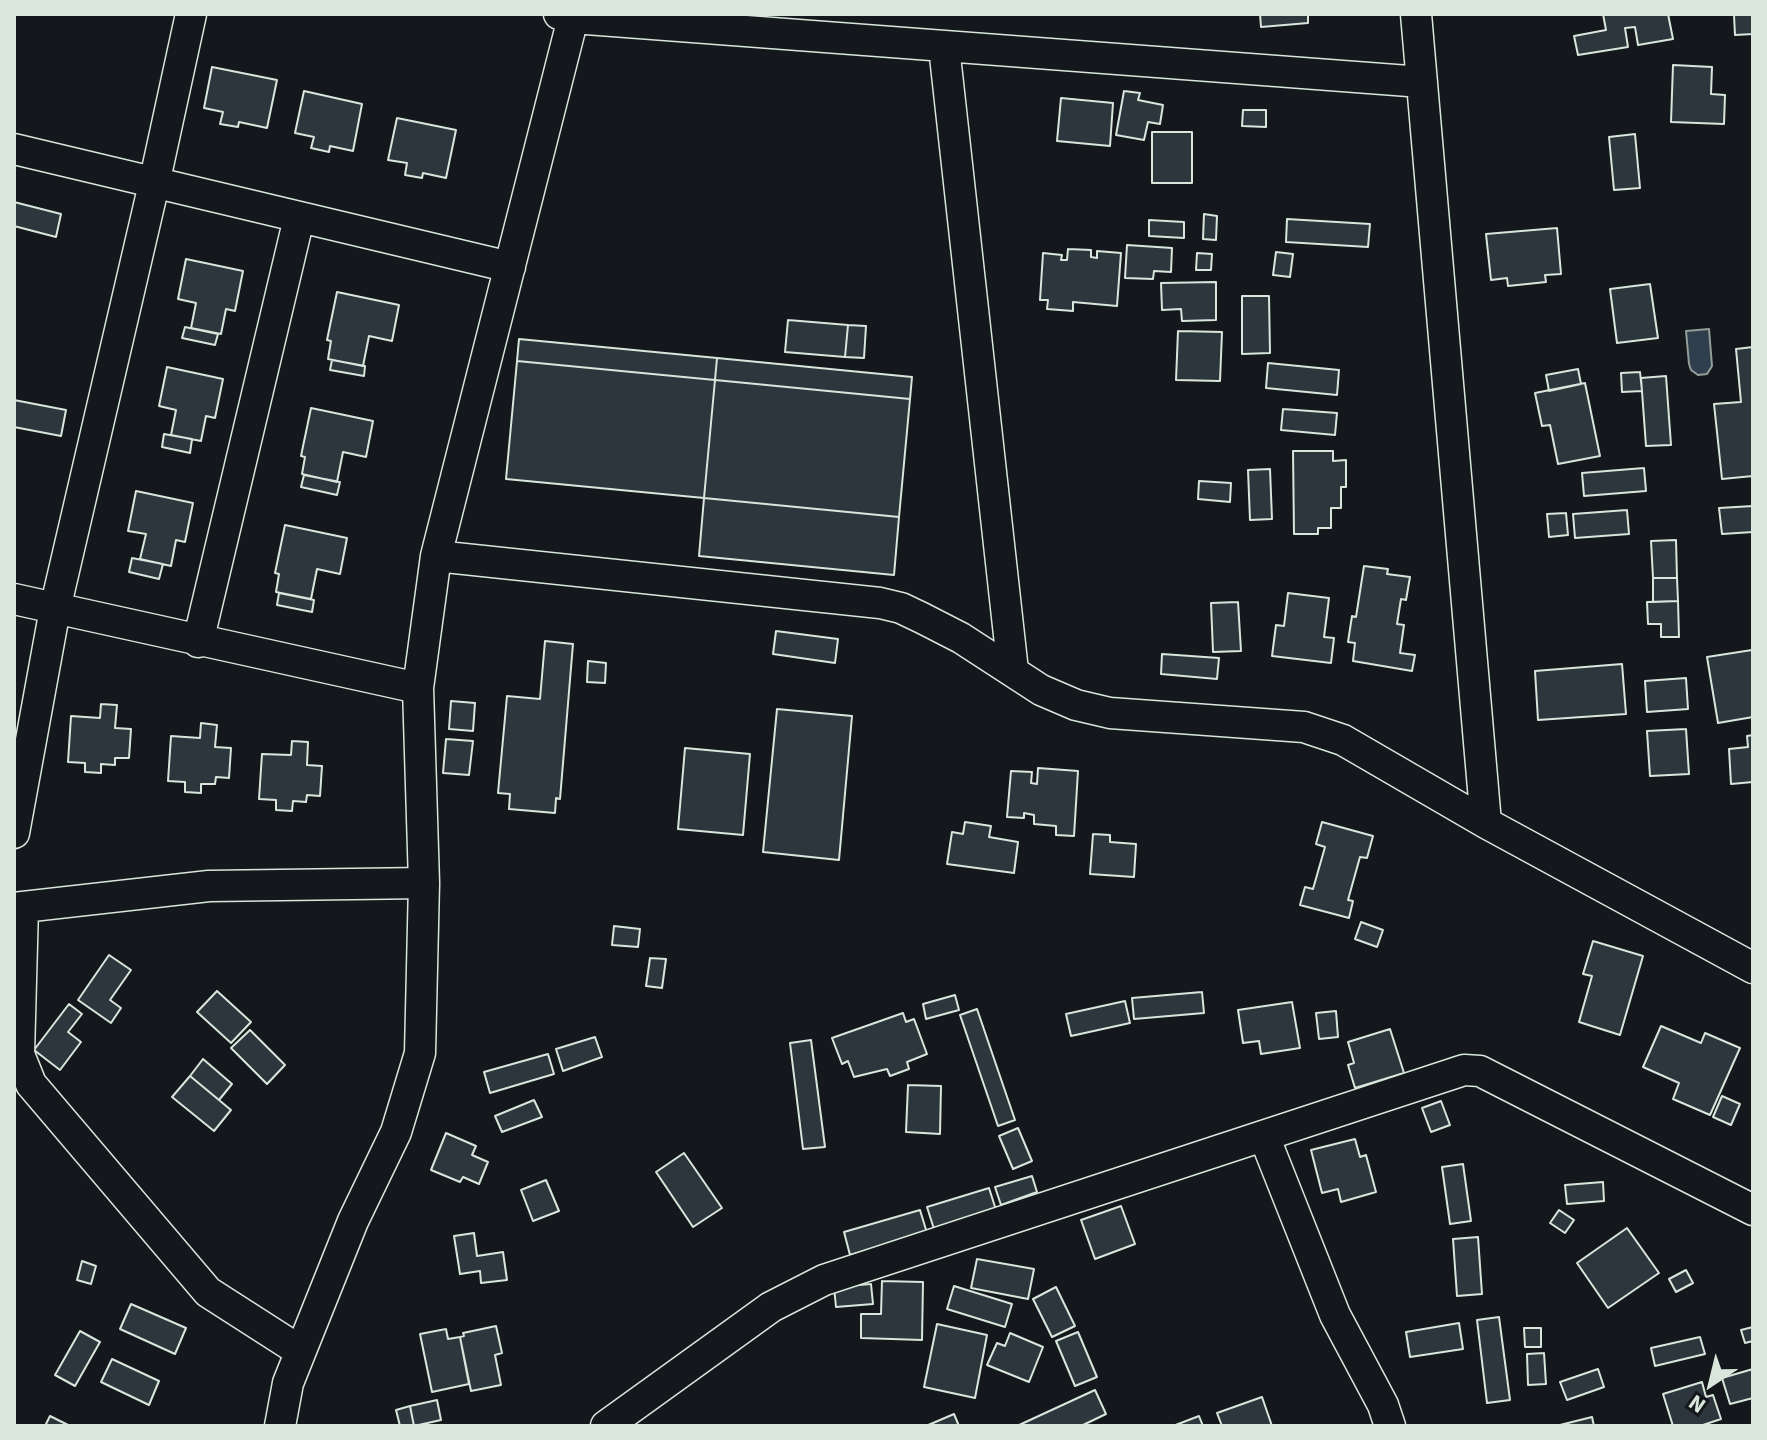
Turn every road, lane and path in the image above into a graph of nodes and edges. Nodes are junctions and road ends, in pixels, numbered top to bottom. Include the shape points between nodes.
1 (191, 14) edge
2 (1416, 14) edge
3 (569, 15) edge
4 (944, 47) junction
5 (1422, 82) junction
6 (14, 149) edge
7 (154, 184) junction
8 (299, 218) junction
9 (510, 267) junction
10 (436, 556) junction
11 (14, 599) edge
12 (55, 609) junction
13 (198, 642) junction
14 (1013, 671) junction
15 (418, 688) junction
16 (1486, 823) junction
17 (14, 833) edge
18 (424, 883) junction
19 (18, 908) edge
20 (1753, 968) edge
21 (1264, 1136) junction
22 (1753, 1210) edge
23 (300, 1351) junction
24 (280, 1426) edge
25 (606, 1426) edge
26 (1390, 1426) edge

1 - 7 street
2 - 5 street
3 - 4 street
3 - 9 street
4 - 5 street
4 - 14 street
5 - 16 street
6 - 7 street
7 - 8 street
7 - 12 street
8 - 9 street
8 - 13 street
9 - 10 street
10 - 14 street via 880,603 922,618
10 - 15 street
11 - 12 street
12 - 13 street
12 - 17 street
13 - 15 street
14 - 16 street via 1041,690 1110,713 1317,731 1343,740
15 - 18 street
16 - 20 street
18 - 19 street via 209,886
18 - 23 street via 420,1053 396,1132
19 - 23 street via 19,1054 31,1084 208,1292
21 - 22 street via 1464,1070 1480,1071
21 - 25 street via 824,1280 771,1307
21 - 26 street via 1335,1315
23 - 24 street

